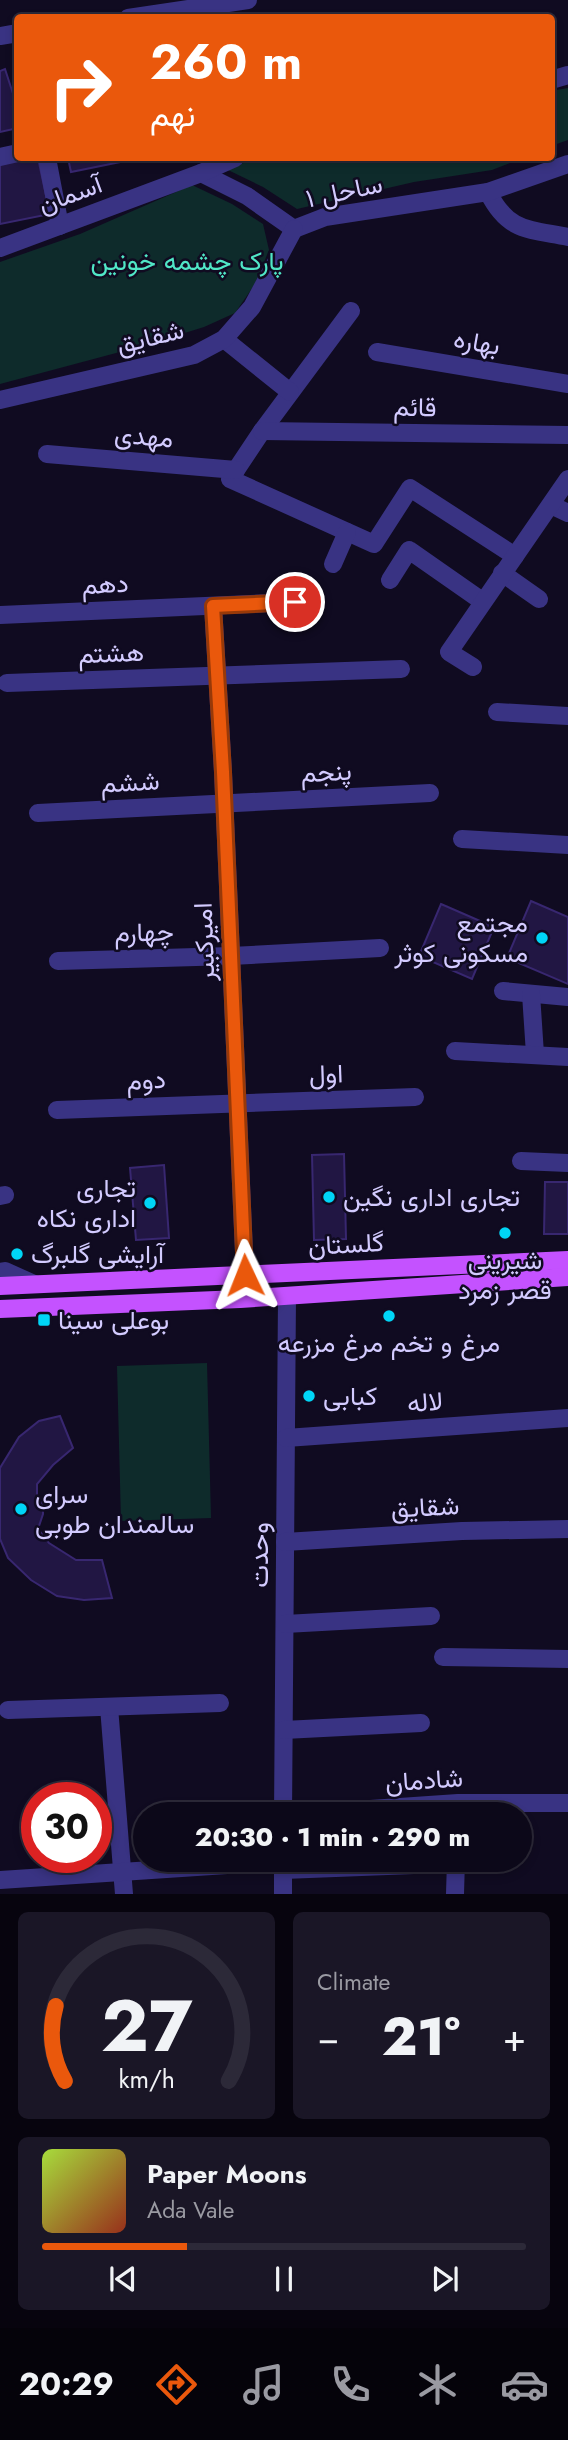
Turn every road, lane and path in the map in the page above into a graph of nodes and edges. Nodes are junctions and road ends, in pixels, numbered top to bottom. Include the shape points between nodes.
1 (248, 0) edge
2 (155, 14) edge
3 (48, 161) edge
4 (228, 161) edge
5 (568, 164) edge
6 (201, 173) junction
7 (488, 192) junction
8 (60, 226) junction
9 (294, 229) junction
10 (568, 237) edge
11 (0, 248) edge
12 (351, 311) dead end
13 (223, 339) junction
14 (377, 352) dead end
15 (568, 384) edge
16 (290, 392) junction
17 (0, 400) edge
18 (262, 431) junction
19 (568, 435) edge
20 (47, 454) dead end
21 (236, 470) junction
22 (568, 479) edge
23 (551, 505) junction
24 (568, 513) edge
25 (347, 532) junction
26 (515, 556) junction
27 (333, 564) dead end
28 (502, 573) junction
29 (390, 579) dead end
30 (539, 599) dead end
31 (482, 601) junction
32 (295, 602) dead end
33 (213, 606) junction
34 (0, 615) edge
35 (473, 667) dead end
36 (401, 669) dead end
37 (218, 676) junction
38 (7, 683) dead end
39 (497, 712) dead end
40 (568, 716) edge
41 (429, 793) dead end
42 (225, 803) junction
43 (38, 813) dead end
44 (462, 839) dead end
45 (568, 845) edge
46 (380, 948) dead end
47 (231, 956) junction
48 (58, 961) dead end
49 (503, 991) dead end
50 (531, 994) junction
51 (568, 997) edge
52 (455, 1051) dead end
53 (535, 1054) junction
54 (568, 1057) edge
55 (415, 1097) dead end
56 (238, 1102) junction
57 (57, 1110) dead end
58 (521, 1161) dead end
59 (568, 1163) edge
60 (568, 1260) edge
61 (0, 1272) edge
62 (245, 1275) junction
63 (568, 1280) edge
64 (34, 1284) junction
65 (0, 1286) edge
66 (287, 1296) junction
67 (0, 1310) edge
68 (568, 1418) edge
69 (286, 1438) junction
70 (568, 1529) edge
71 (285, 1542) junction
72 (431, 1616) dead end
73 (285, 1623) junction
74 (443, 1657) dead end
75 (568, 1659) edge
76 (220, 1703) dead end
77 (109, 1707) junction
78 (8, 1710) dead end
79 (421, 1723) dead end
80 (284, 1730) junction
81 (284, 1802) edge
82 (568, 1803) edge
83 (532, 1805) edge
84 (133, 1871) edge
85 (121, 1872) junction
86 (283, 1872) edge
87 (456, 1872) edge
88 (0, 1880) edge
89 (124, 1894) edge
90 (283, 1894) edge
91 (455, 1894) edge

1 - 2 street
3 - 8 street
4 - 6 street, آسمان
5 - 7 street, ساحل ۱
6 - 8 street, آسمان
6 - 9 street via 247,196
7 - 9 street, ساحل ۱ via 325,217
7 - 10 street via 498,212 520,228
8 - 11 street, آسمان
9 - 13 street, شقایق via 252,307
12 - 16 street
13 - 16 street
13 - 17 street, شقایق via 194,355
14 - 15 street, بهاره
16 - 18 street
18 - 19 street, قائم
18 - 21 street
20 - 21 street, مهدی
21 - 25 street via 230,480
22 - 23 street
23 - 24 street
23 - 26 street
25 - 26 street via 374,544 410,488
25 - 27 street
26 - 28 street
28 - 30 street
28 - 31 street
29 - 31 street via 409,550
31 - 35 street via 449,652
32 - 33 street, دهم
33 - 34 street, دهم
33 - 37 street, امیرکبیر
36 - 37 street, هشتم
37 - 38 street, هشتم
37 - 42 street, امیرکبیر
39 - 40 street
41 - 42 street, پنجم
42 - 43 street, ششم
42 - 47 street, امیرکبیر
44 - 45 street
46 - 47 street, چهارم
47 - 48 street, چهارم
47 - 56 street, امیرکبیر
49 - 50 street
50 - 51 street
50 - 53 street
52 - 53 street
53 - 54 street
55 - 56 street, اول
56 - 57 street, دوم
56 - 62 street, امیرکبیر
58 - 59 street
60 - 62 main road, گلستان
61 - 64 street
62 - 64 main road, گلستان
63 - 66 main road, گلستان
64 - 65 main road, گلستان
66 - 67 main road, گلستان
66 - 69 street, وحدت
68 - 69 street, لاله
69 - 71 street, وحدت
70 - 71 street, شقایق
71 - 73 street, وحدت
72 - 73 street
73 - 80 street, وحدت
74 - 75 street
76 - 77 street
77 - 78 street
77 - 85 street
79 - 80 street
80 - 81 street, وحدت
82 - 83 street, شادمان
84 - 85 street
85 - 88 street
85 - 89 street
86 - 90 street
87 - 91 street

